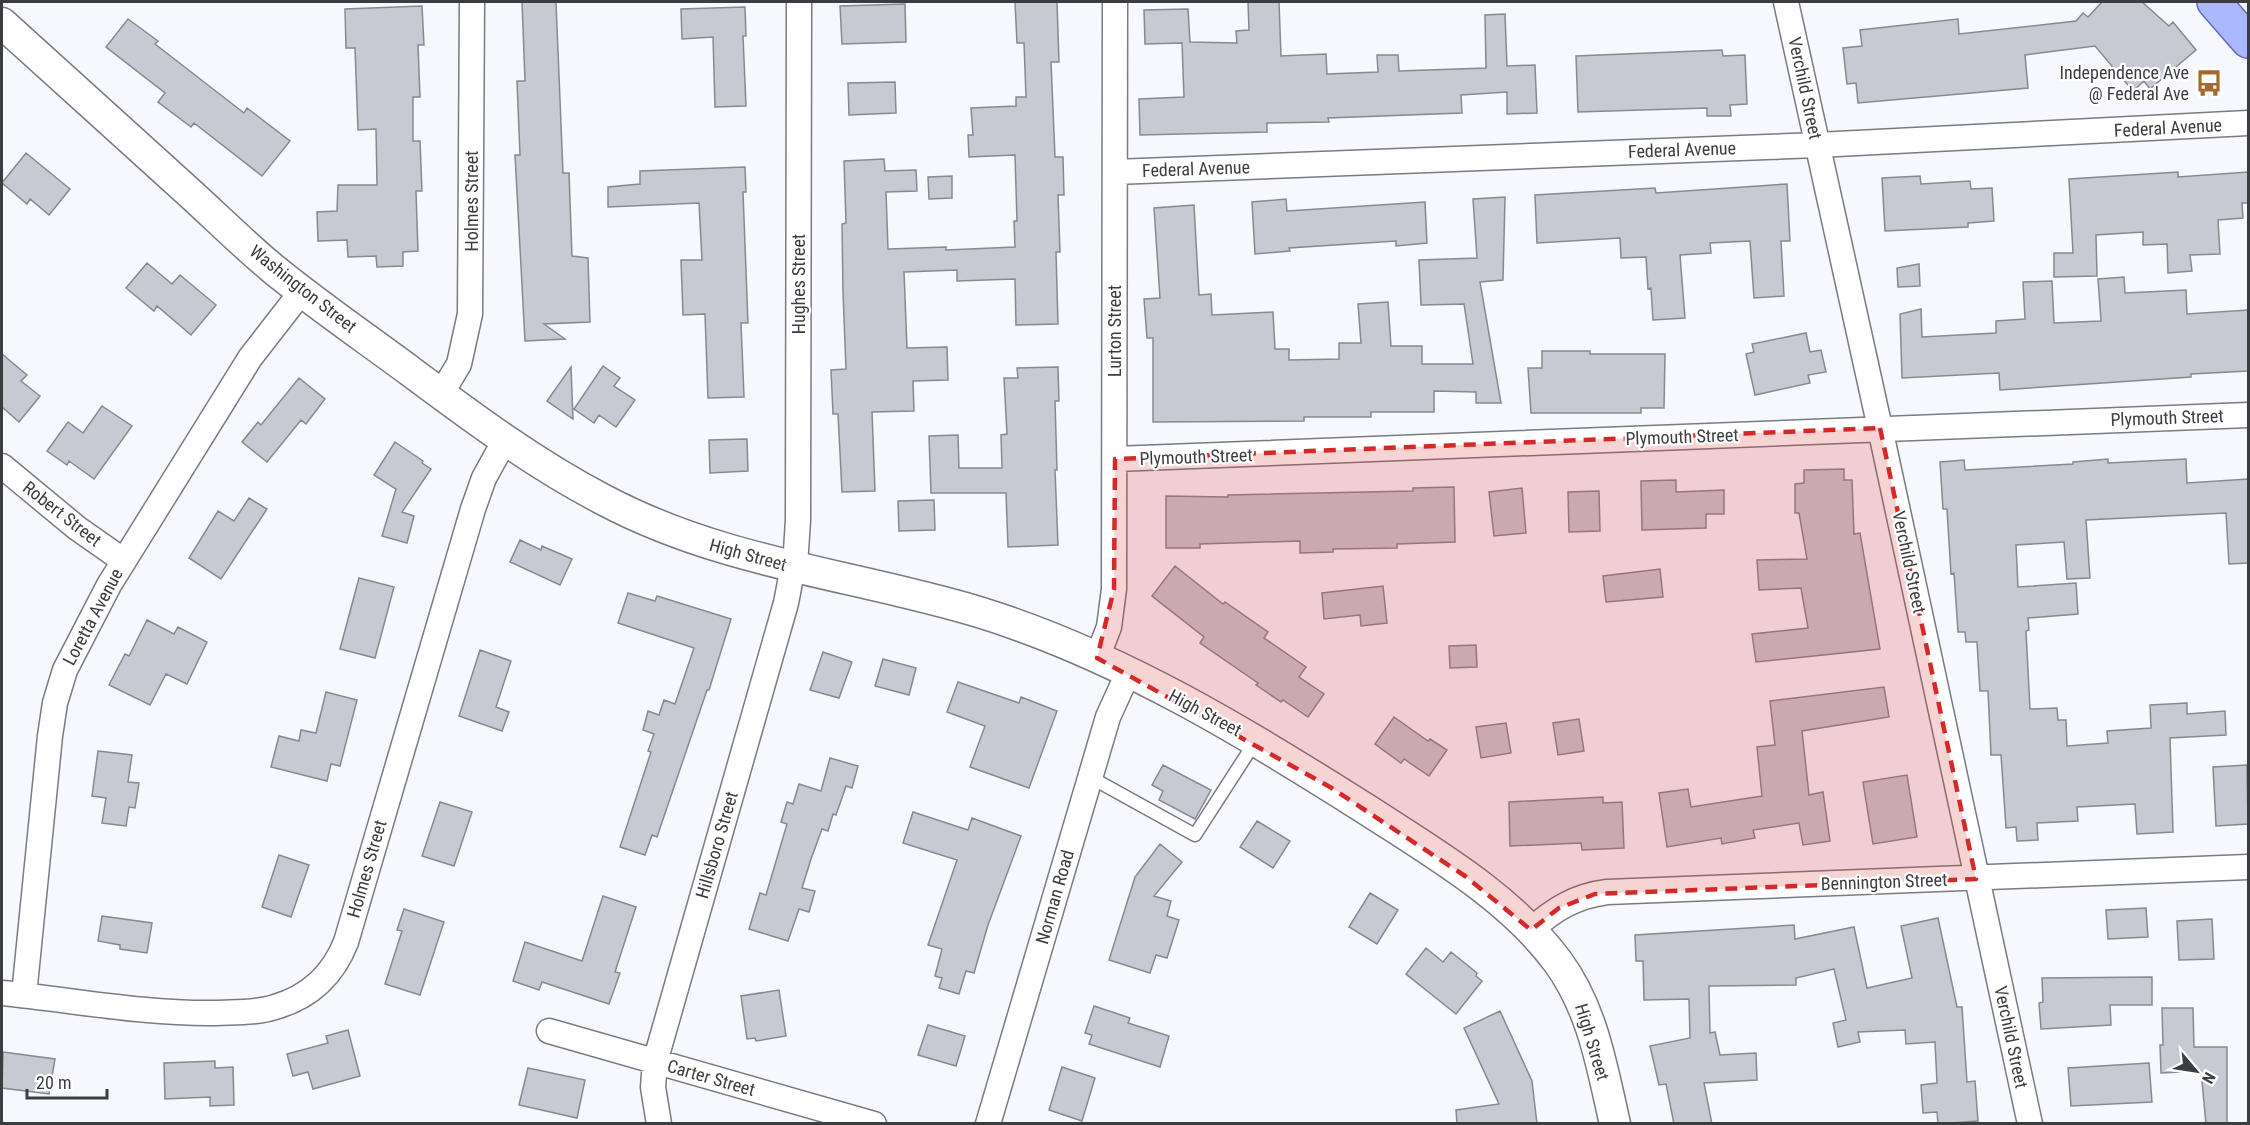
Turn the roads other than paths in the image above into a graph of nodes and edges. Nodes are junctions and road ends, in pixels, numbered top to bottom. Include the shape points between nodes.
1 (472, 2) edge
2 (799, 2) edge
3 (1115, 2) edge
4 (1786, 2) edge
5 (2214, 2) edge
6 (2, 23) edge
7 (2248, 41) edge
8 (2248, 123) edge
9 (1817, 145) junction
10 (1115, 172) junction
11 (302, 291) junction
12 (441, 394) junction
13 (2248, 415) edge
14 (1880, 428) junction
15 (505, 440) junction
16 (1115, 459) junction
17 (2, 466) edge
18 (634, 515) joint
19 (124, 561) junction
20 (794, 567) junction
21 (1097, 658) junction
22 (1128, 673) junction
23 (1256, 741) junction
24 (1090, 777) junction
25 (2248, 867) edge
26 (1977, 879) junction
27 (1531, 930) junction
28 (13, 994) edge
29 (549, 1031) dead end
30 (655, 1062) junction
31 (659, 1124) edge
32 (874, 1124) edge
33 (988, 1124) edge
34 (1615, 1124) edge
35 (2030, 1124) edge

1 - 12 street, Holmes Street via 470,314 459,363
2 - 20 street, Hughes Street via 798,520
3 - 10 street, Lurton Street
4 - 9 street, Verchild Street
5 - 7 main road
6 - 11 street, Washington Street
8 - 9 street, Federal Avenue
9 - 10 street, Federal Avenue
9 - 14 street, Verchild Street
10 - 16 street, Lurton Street
11 - 12 street, Washington Street
11 - 19 street, Loretta Avenue via 250,358
12 - 15 street, Washington Street
13 - 14 street, Plymouth Street
14 - 16 street, Plymouth Street
14 - 26 street, Verchild Street
15 - 18 street, Washington Street via 579,487
15 - 28 street, Holmes Street via 484,478 473,509 346,942 328,975 309,992 285,1004 256,1011 161,1011
16 - 21 street, Lurton Street via 1114,595 1109,627
17 - 19 street, Robert Street
18 - 20 street, High Street via 710,546
19 - 28 street, Loretta Avenue via 59,686
20 - 21 street, High Street via 980,612
20 - 30 street, Hillsboro Street
21 - 22 street, High Street
22 - 23 street, High Street
22 - 24 street, Norman Road via 1108,717
23 - 24 lane via 1195,835
23 - 27 street, High Street via 1413,840
24 - 33 street, Norman Road
25 - 26 street, Bennington Street
26 - 27 street, Bennington Street via 1607,892 1570,902
26 - 35 street, Verchild Street
27 - 34 street, High Street via 1555,958 1583,1005
29 - 30 street, Carter Street
30 - 31 street, Hillsboro Street via 653,1087
30 - 32 street, Carter Street

